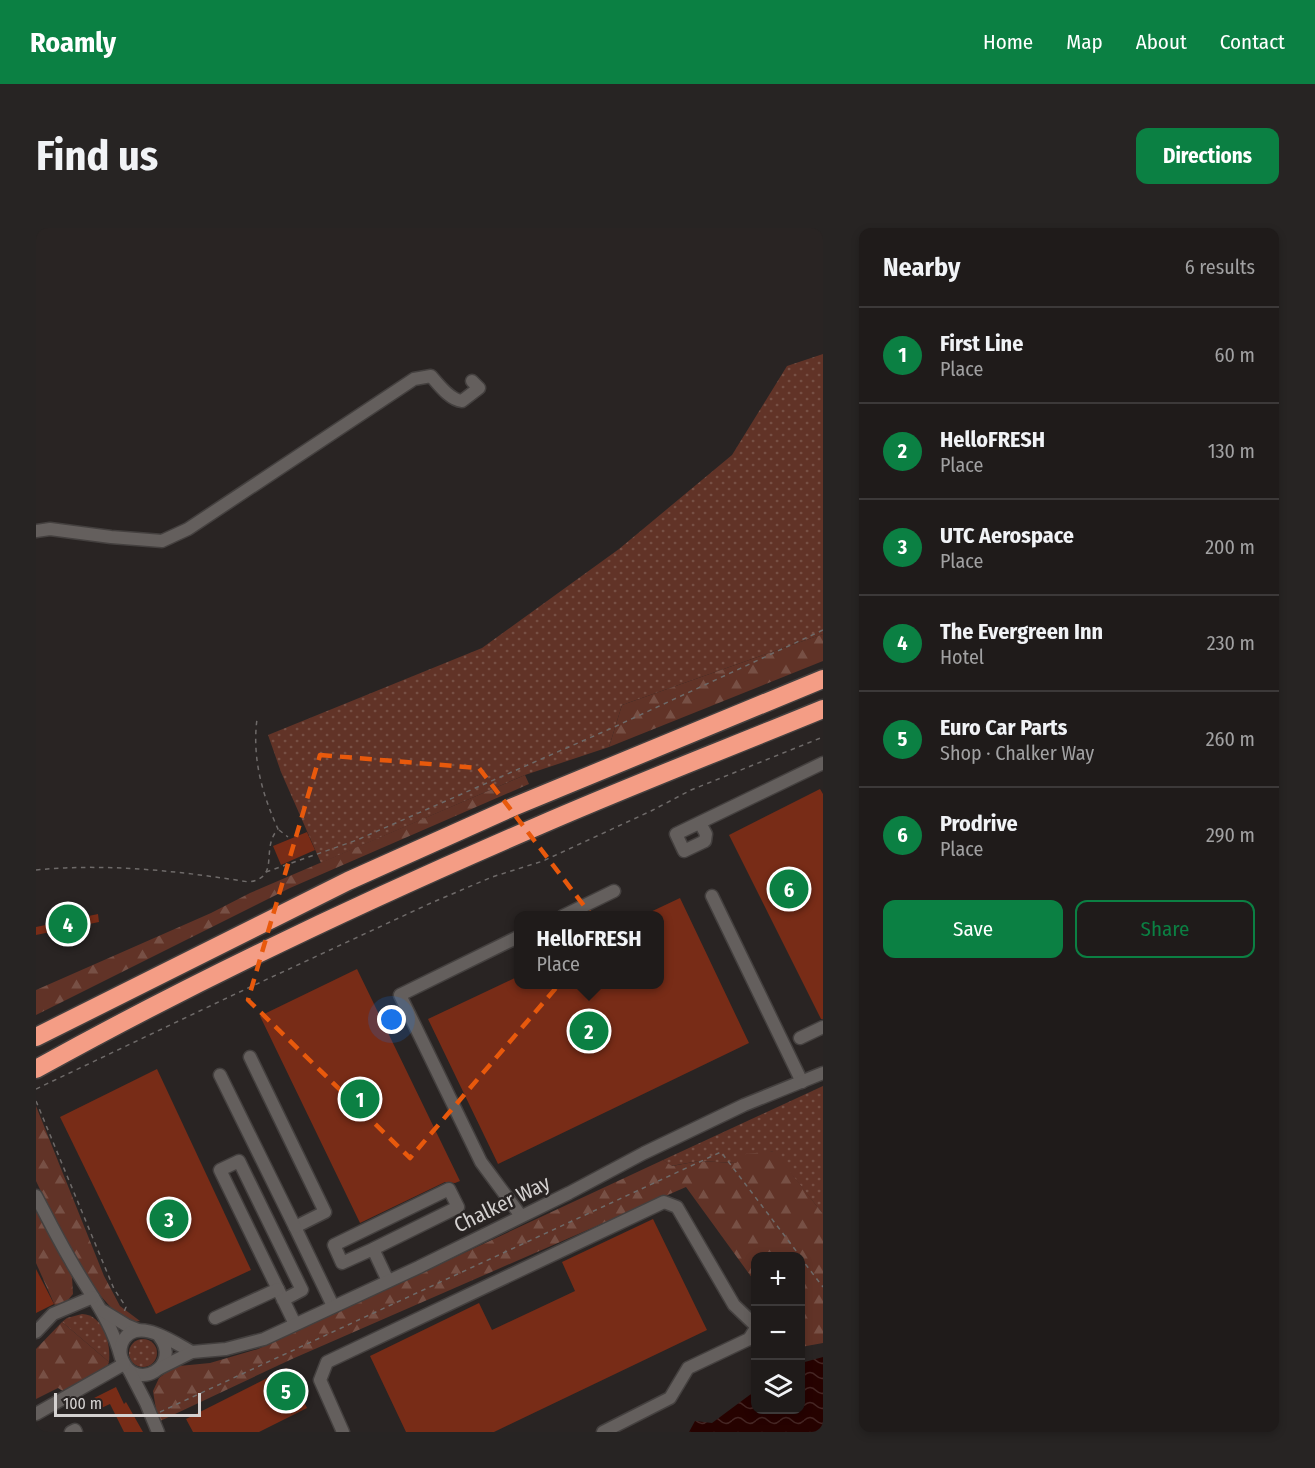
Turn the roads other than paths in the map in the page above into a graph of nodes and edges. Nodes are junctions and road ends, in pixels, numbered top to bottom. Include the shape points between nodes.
1 (472, 381) dead end
2 (36, 531) edge
3 (823, 679) edge
4 (823, 709) edge
5 (823, 764) edge
6 (700, 823) dead end
7 (614, 891) dead end
8 (712, 896) dead end
9 (572, 911) edge
10 (514, 939) edge
11 (823, 1027) edge
12 (36, 1037) edge
13 (800, 1038) dead end
14 (250, 1057) dead end
15 (36, 1069) edge
16 (823, 1073) edge
17 (220, 1075) dead end
18 (802, 1082) junction
19 (36, 1196) edge
20 (521, 1216) junction
21 (296, 1227) junction
22 (373, 1249) junction
23 (388, 1281) junction
24 (280, 1294) junction
25 (93, 1297) junction
26 (333, 1306) junction
27 (102, 1310) junction
28 (215, 1318) dead end
29 (751, 1322) edge
30 (295, 1324) junction
31 (138, 1330) junction
32 (36, 1332) edge
33 (751, 1334) edge
34 (159, 1336) junction
35 (192, 1352) junction
36 (125, 1364) junction
37 (158, 1370) junction
38 (146, 1403) junction
39 (36, 1414) edge
40 (158, 1432) edge
41 (343, 1432) edge
42 (603, 1432) edge

1 - 2 street via 479,388 456,401 431,376 414,379 188,530 162,541 50,529
3 - 12 highway via 513,807 348,881
4 - 15 highway via 538,826 390,892 153,1006
5 - 6 street
7 - 9 street
8 - 18 street
10 - 20 street via 400,995 481,1162
11 - 13 street
14 - 21 street via 326,1212
16 - 18 street, Chalker Way
17 - 21 street
18 - 20 street, Chalker Way via 744,1105
19 - 25 street
20 - 23 street, Chalker Way
21 - 26 street
22 - 22 street via 342,1263 334,1245 449,1189 458,1207
22 - 23 street
23 - 26 street, Chalker Way
24 - 24 street via 220,1170 239,1161 302,1290
24 - 28 street
24 - 30 street
25 - 27 street
25 - 32 street via 53,1314
26 - 30 street, Chalker Way
27 - 31 street
27 - 36 street
29 - 41 street via 734,1305 677,1207 664,1202 327,1362 320,1380
30 - 35 street, Chalker Way via 249,1344
31 - 34 street
31 - 36 street via 122,1344
33 - 42 street via 688,1368 670,1398
34 - 35 street
34 - 37 street via 166,1355
35 - 37 street, Chalker Way
36 - 37 street via 142,1375
36 - 38 street
36 - 39 street
37 - 38 street
38 - 40 street

